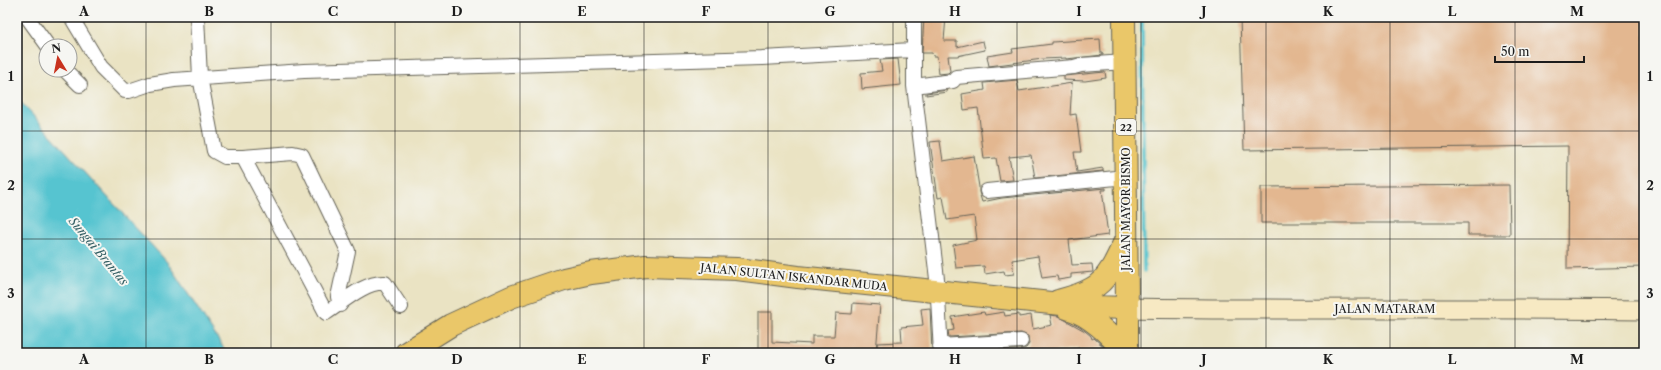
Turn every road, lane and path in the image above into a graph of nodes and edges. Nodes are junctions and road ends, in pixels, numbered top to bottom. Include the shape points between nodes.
1 (27, 17) edge
2 (72, 17) edge
3 (197, 17) edge
4 (914, 17) edge
5 (1124, 17) edge
6 (42, 38) edge
7 (913, 50) junction
8 (1125, 62) junction
9 (200, 77) junction
10 (73, 78) edge
11 (80, 85) dead end
12 (914, 86) junction
13 (243, 157) junction
14 (1126, 177) junction
15 (987, 191) dead end
16 (1127, 236) junction
17 (937, 291) junction
18 (1051, 303) junction
19 (340, 305) junction
20 (401, 307) dead end
21 (1127, 308) junction
22 (1644, 310) edge
23 (1020, 341) dead end
24 (940, 350) edge
25 (406, 353) edge
26 (1127, 353) edge

1 - 6 street
2 - 9 street via 101,66 125,91 129,92 150,84
3 - 9 street
4 - 7 street
5 - 8 main road, JALAN MAYOR BISMO / 22
7 - 9 street via 762,58 304,71
7 - 12 street
8 - 12 street via 956,77 953,81
8 - 14 main road, JALAN MAYOR BISMO / 22
9 - 13 street via 214,152 225,157
10 - 11 street
12 - 17 street
13 - 19 street via 326,313
13 - 19 street via 293,153 302,155 348,251 338,297
14 - 15 street
14 - 16 main road, JALAN MAYOR BISMO / 22
16 - 18 main road, 22 via 1119,255 1102,281 1092,289
16 - 21 main road, JALAN MAYOR BISMO / 22
17 - 18 main road, JALAN SULTAN ISKANDAR MUDA
17 - 24 street
17 - 25 main road, JALAN SULTAN ISKANDAR MUDA via 737,269 653,266 620,269 564,279 512,296 451,325
18 - 21 main road, JALAN SULTAN ISKANDAR MUDA
18 - 26 main road via 1075,310 1090,319
19 - 20 street via 362,288 381,282 385,283
21 - 22 main road, JALAN MATARAM
21 - 26 main road, JALAN MAYOR BISMO
23 - 24 street

